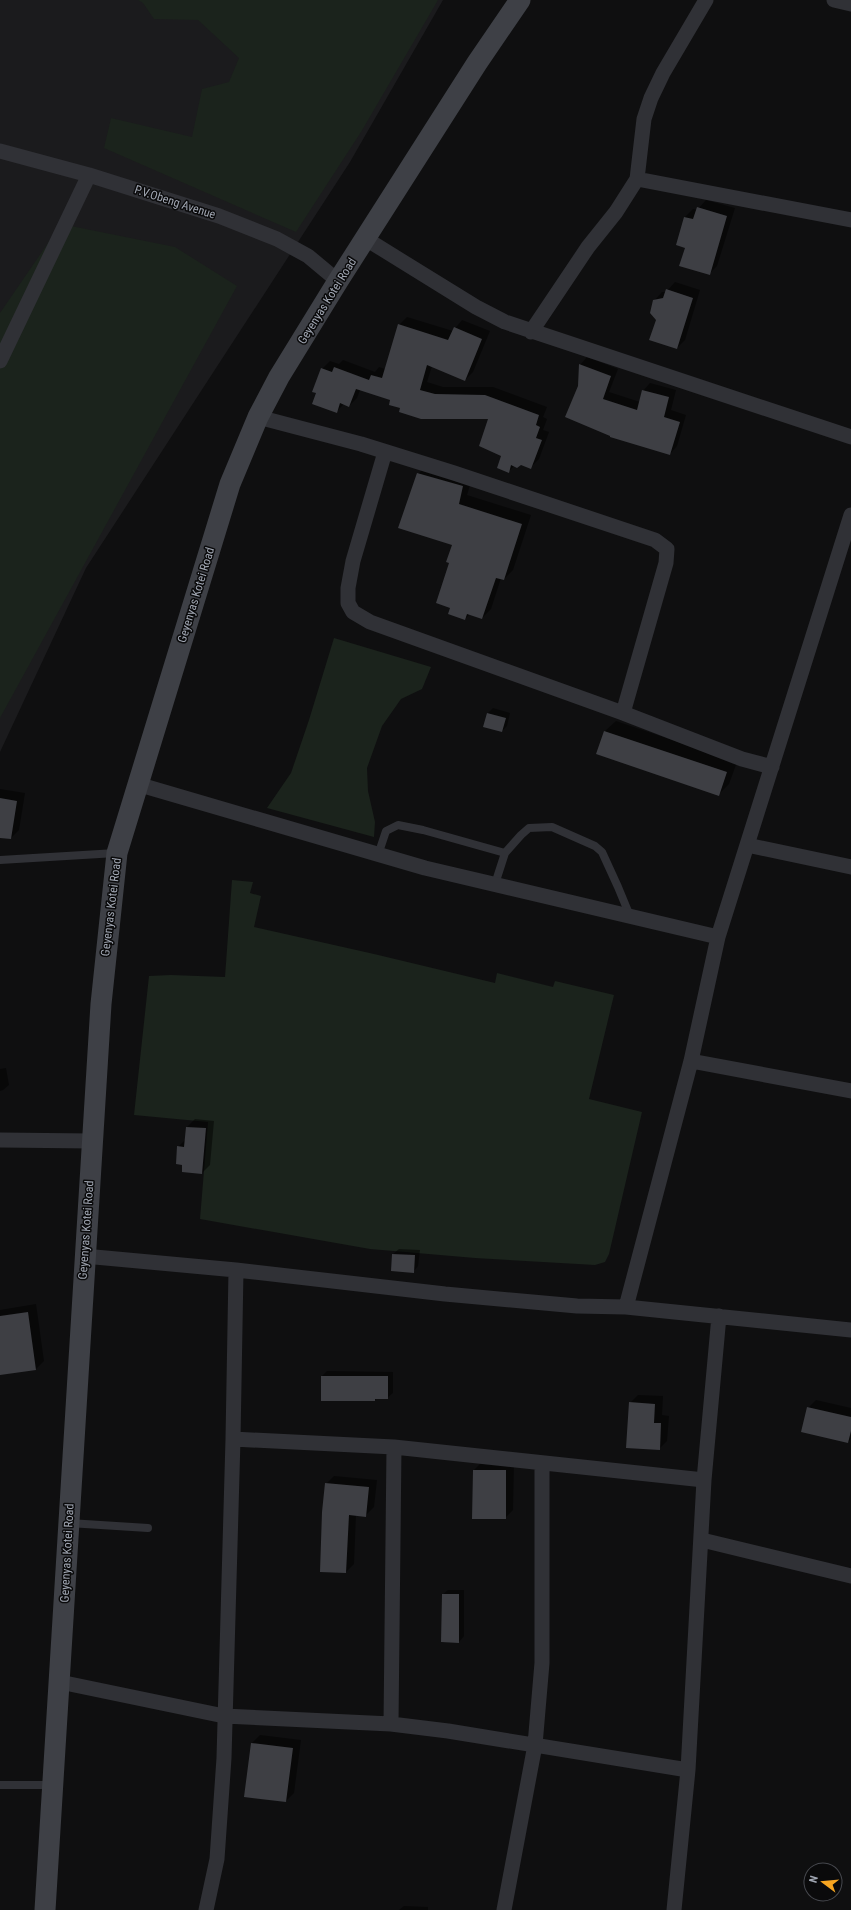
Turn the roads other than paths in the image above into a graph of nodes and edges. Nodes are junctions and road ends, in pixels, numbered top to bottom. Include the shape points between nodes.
1 (520, 0) edge
2 (706, 0) edge
3 (834, 0) edge
4 (851, 4) edge
5 (0, 151) edge
6 (89, 175) junction
7 (637, 179) junction
8 (851, 220) edge
9 (366, 239) junction
10 (338, 281) junction
11 (531, 332) junction
12 (0, 361) edge
13 (258, 417) junction
14 (851, 437) edge
15 (385, 452) junction
16 (851, 515) edge
17 (623, 713) junction
18 (772, 767) junction
19 (137, 784) junction
20 (746, 845) junction
21 (505, 852) junction
22 (117, 853) junction
23 (378, 855) junction
24 (0, 860) edge
25 (851, 867) edge
26 (494, 884) junction
27 (630, 916) junction
28 (718, 937) junction
29 (691, 1061) junction
30 (851, 1091) edge
31 (0, 1140) edge
32 (92, 1141) junction
33 (84, 1256) junction
34 (236, 1270) junction
35 (626, 1307) junction
36 (719, 1316) junction
37 (851, 1330) edge
38 (233, 1439) junction
39 (394, 1447) junction
40 (542, 1463) junction
41 (704, 1480) junction
42 (69, 1523) junction
43 (148, 1528) dead end
44 (702, 1540) junction
45 (851, 1576) edge
46 (60, 1682) junction
47 (224, 1716) junction
48 (391, 1724) junction
49 (535, 1745) junction
50 (688, 1770) junction
51 (0, 1785) edge
52 (53, 1785) junction
53 (45, 1910) edge
54 (206, 1910) edge
55 (504, 1910) edge
56 (674, 1910) edge

1 - 9 street, Geyenyas Kotei Road via 473,69
2 - 7 street via 650,98 644,119
3 - 4 street
5 - 6 street, P.V.Obeng Avenue
6 - 10 street, P.V.Obeng Avenue via 220,216 277,239 308,256
6 - 12 street
7 - 8 street
7 - 11 street
9 - 10 street, Geyenyas Kotei Road
9 - 11 street via 476,306 505,322
10 - 13 street, Geyenyas Kotei Road via 279,377
11 - 14 street
13 - 15 street
13 - 19 street, Geyenyas Kotei Road via 230,484
15 - 17 street via 350,575 348,603 353,612 370,622
15 - 17 street via 655,540 667,549 666,563
16 - 18 street
17 - 18 street via 742,759
18 - 20 street
19 - 22 street, Geyenyas Kotei Road
19 - 23 street
20 - 25 street
20 - 28 street
21 - 23 lane via 423,830 398,826 386,831
21 - 26 lane
21 - 27 lane via 529,828 540,826 552,827 595,846 602,852
22 - 24 lane
22 - 32 street, Geyenyas Kotei Road via 101,1004
23 - 26 street
26 - 27 street
27 - 28 street
28 - 29 street
29 - 30 street
29 - 35 street
31 - 32 street
32 - 33 street, Geyenyas Kotei Road
33 - 34 street
33 - 42 street, Geyenyas Kotei Road
34 - 35 street via 453,1295 577,1306
34 - 38 street
35 - 36 street
36 - 37 street
36 - 41 street
38 - 39 street
38 - 47 street
39 - 40 street
39 - 48 street
40 - 41 street
40 - 49 street via 542,1663
41 - 44 street
42 - 43 lane
42 - 46 street, Geyenyas Kotei Road
44 - 45 street
44 - 50 street
46 - 47 street
46 - 52 street, Geyenyas Kotei Road
47 - 48 street
47 - 54 street via 224,1758 217,1859
48 - 49 street
49 - 50 street
49 - 55 street
50 - 56 street
51 - 52 lane
52 - 53 street, Geyenyas Kotei Road

